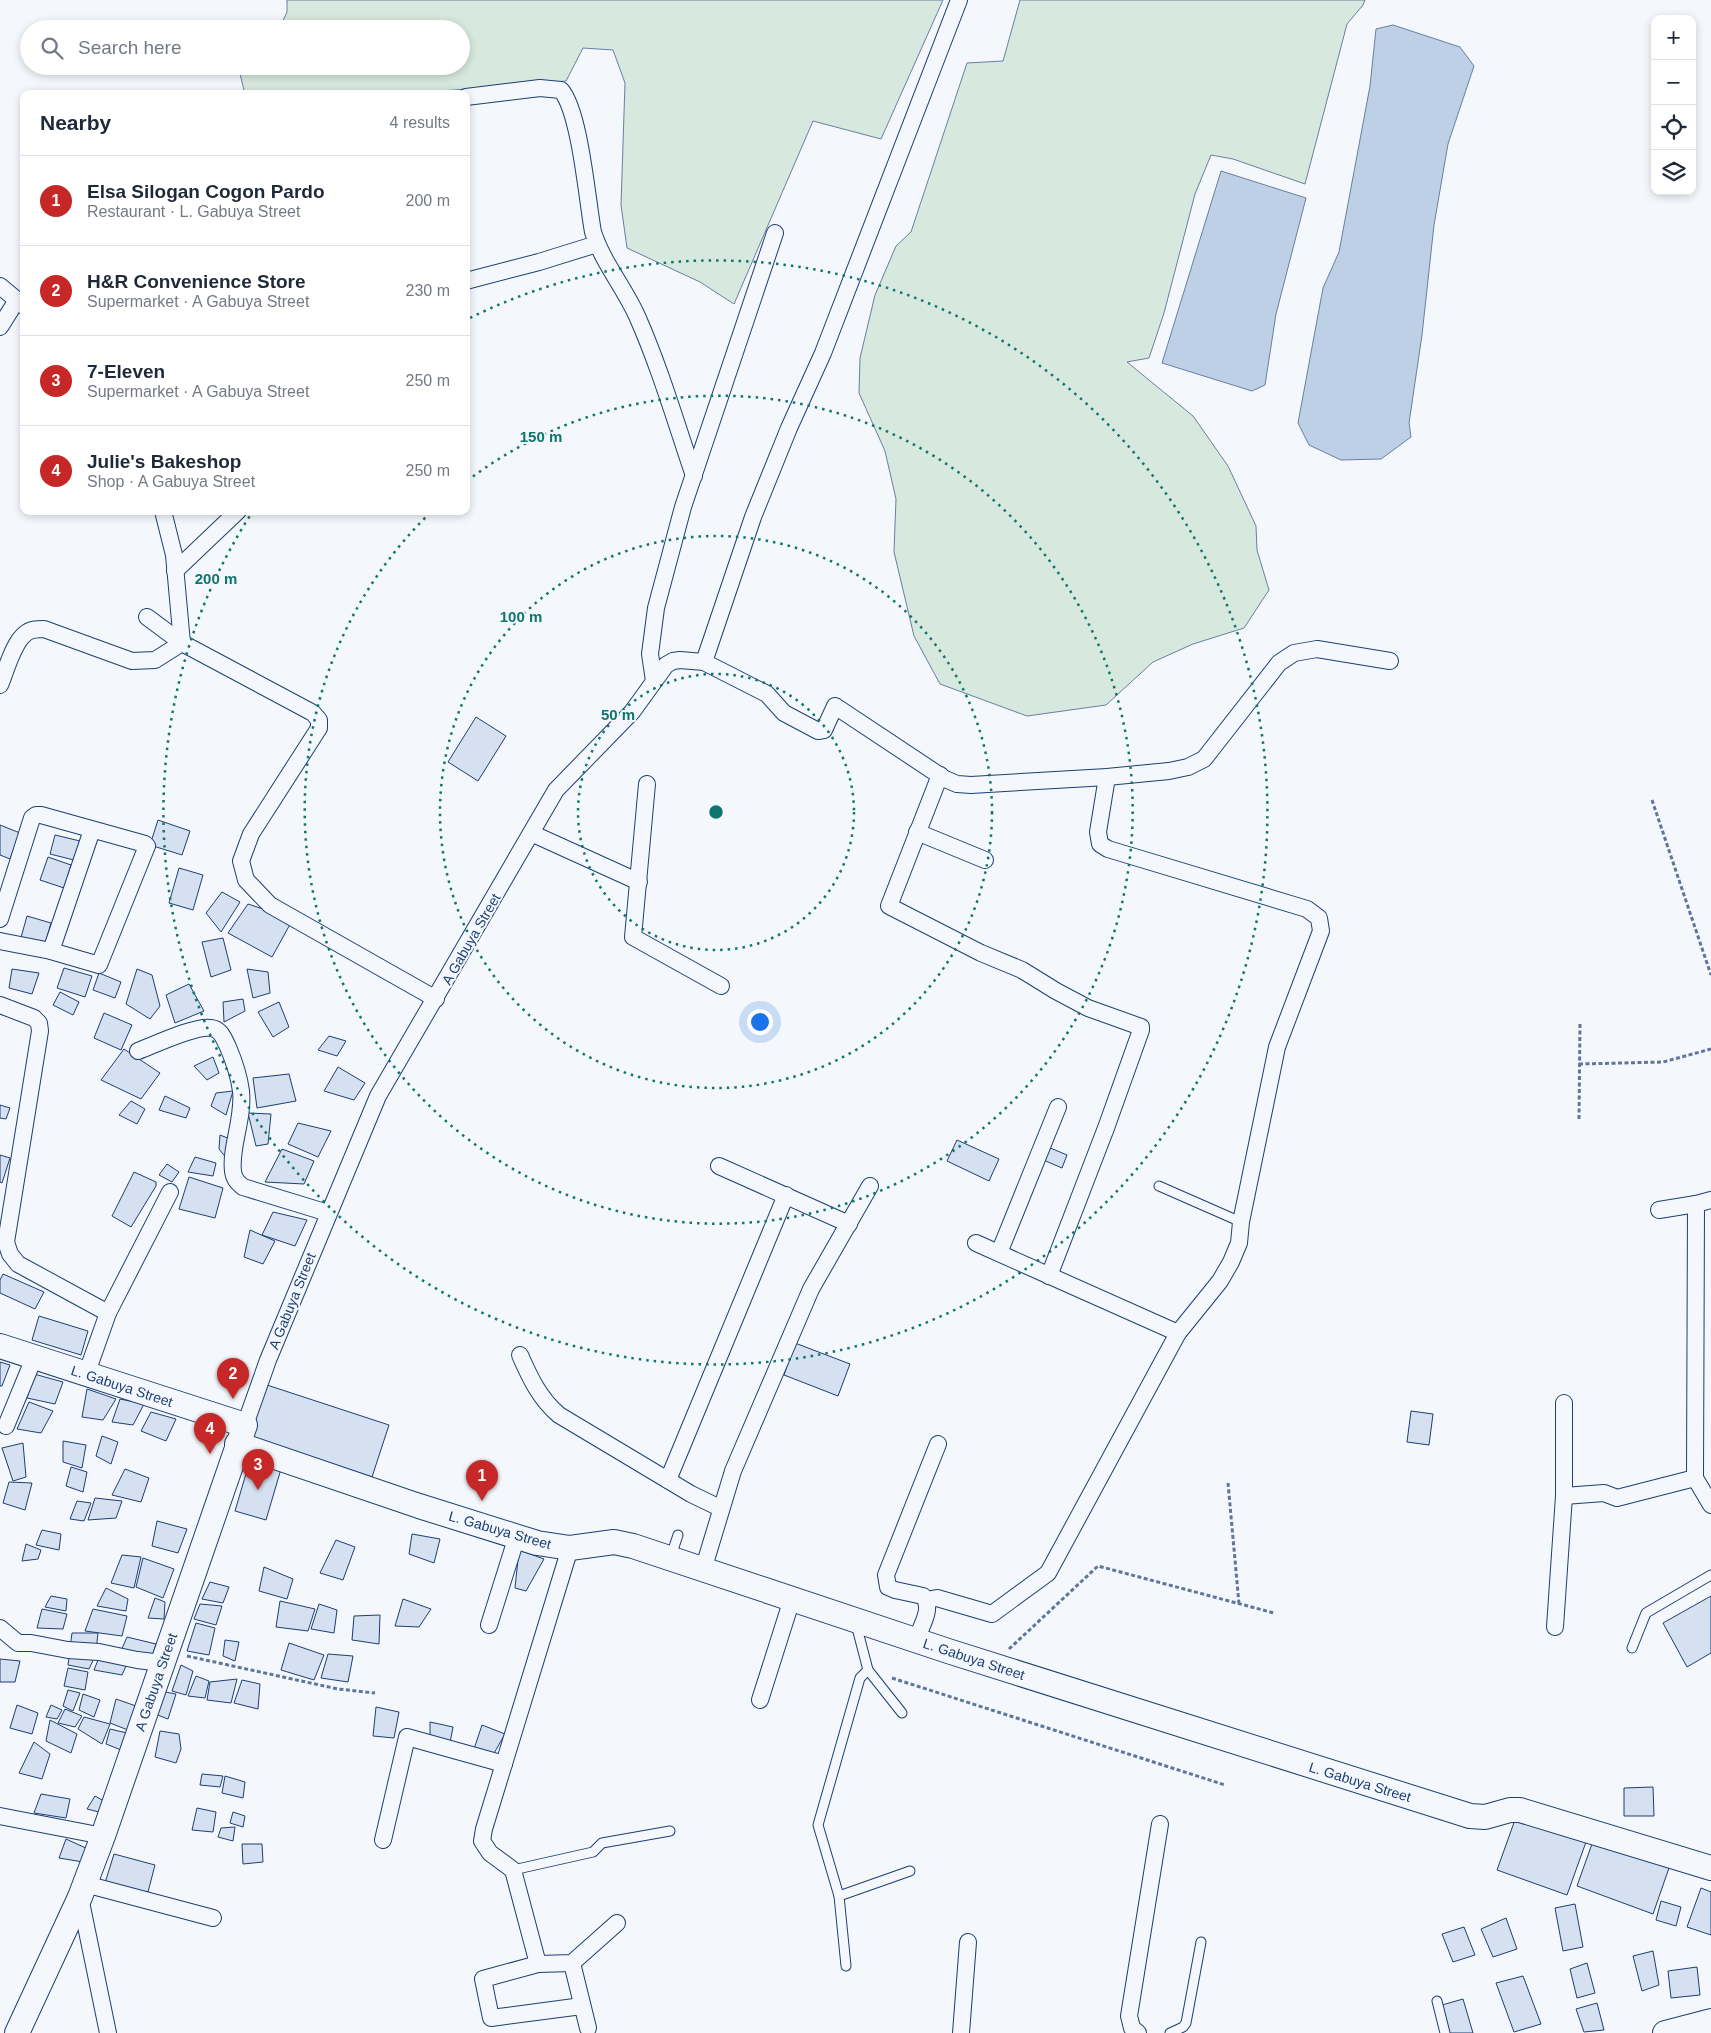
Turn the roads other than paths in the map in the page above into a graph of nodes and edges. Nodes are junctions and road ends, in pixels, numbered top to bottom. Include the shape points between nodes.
1 (959, 0) edge
2 (470, 97) edge
3 (776, 232) dead end
4 (597, 244) junction
5 (470, 280) edge
6 (0, 286) edge
7 (20, 303) edge
8 (0, 328) edge
9 (694, 476) junction
10 (163, 515) edge
11 (234, 515) edge
12 (175, 571) junction
13 (147, 617) dead end
14 (182, 643) junction
15 (1390, 661) dead end
16 (704, 662) junction
17 (654, 681) junction
18 (0, 685) edge
19 (940, 775) junction
20 (1107, 777) junction
21 (647, 784) dead end
22 (92, 830) junction
23 (917, 832) junction
24 (531, 833) junction
25 (985, 860) dead end
26 (639, 882) junction
27 (0, 919) edge
28 (0, 941) edge
29 (51, 951) junction
30 (721, 986) dead end
31 (436, 999) junction
32 (0, 1005) edge
33 (138, 1051) dead end
34 (1058, 1106) dead end
35 (719, 1166) dead end
36 (870, 1186) dead end
37 (1159, 1186) dead end
38 (170, 1192) dead end
39 (786, 1195) junction
40 (1704, 1202) edge
41 (1659, 1210) dead end
42 (328, 1213) junction
43 (1241, 1222) junction
44 (850, 1224) junction
45 (976, 1243) dead end
46 (999, 1253) junction
47 (1049, 1276) junction
48 (108, 1313) junction
49 (1178, 1333) junction
50 (0, 1346) edge
51 (520, 1355) dead end
52 (34, 1358) junction
53 (86, 1375) junction
54 (1564, 1403) dead end
55 (6, 1426) dead end
56 (241, 1434) junction
57 (938, 1444) dead end
58 (1695, 1478) junction
59 (668, 1480) junction
60 (1564, 1496) junction
61 (1711, 1505) edge
62 (720, 1508) junction
63 (678, 1535) dead end
64 (517, 1536) junction
65 (570, 1548) junction
66 (670, 1559) junction
67 (703, 1570) junction
68 (1711, 1575) edge
69 (792, 1599) junction
70 (926, 1600) junction
71 (854, 1619) junction
72 (489, 1625) dead end
73 (1555, 1627) dead end
74 (0, 1628) edge
75 (916, 1640) junction
76 (1632, 1648) dead end
77 (164, 1658) junction
78 (868, 1670) junction
79 (760, 1700) dead end
80 (902, 1713) dead end
81 (504, 1764) junction
82 (0, 1816) edge
83 (1160, 1824) dead end
84 (670, 1831) dead end
85 (103, 1836) junction
86 (383, 1840) dead end
87 (1711, 1868) edge
88 (513, 1870) junction
89 (910, 1871) dead end
90 (82, 1890) junction
91 (839, 1896) junction
92 (213, 1918) dead end
93 (617, 1923) dead end
94 (968, 1942) dead end
95 (1201, 1942) dead end
96 (572, 1962) junction
97 (538, 1964) junction
98 (846, 1966) dead end
99 (1438, 2001) dead end
100 (582, 2006) junction
101 (1711, 2021) edge
102 (588, 2028) dead end
103 (17, 2033) edge
104 (108, 2033) edge
105 (961, 2033) edge
106 (1138, 2033) edge
107 (1170, 2033) edge
108 (1445, 2033) edge
109 (1666, 2033) edge

1 - 16 street via 823,353 753,517
2 - 4 street via 540,88 561,90 574,122
3 - 9 street
4 - 5 street
4 - 9 street via 638,317
6 - 7 street
7 - 8 street
9 - 17 street via 656,608 650,654
10 - 12 street
11 - 12 street
12 - 14 street
13 - 14 street
14 - 18 street via 155,660 132,661 44,629 32,630 18,642
14 - 31 street via 312,713 319,720 319,728 251,834 240,861 246,880 270,905
15 - 20 street via 1317,649 1294,653 1279,663 1204,759 1188,767
16 - 17 street, A Gabuya Street via 672,661
16 - 19 street via 767,694 784,713 818,730 824,730 835,706
17 - 24 street, A Gabuya Street via 632,712 556,790
19 - 20 street via 957,784 971,785
19 - 23 street
20 - 43 street via 1098,832 1100,844 1307,909 1319,918 1321,931 1277,1046
21 - 26 street
22 - 27 street via 41,815 32,818
22 - 29 street
22 - 29 street via 145,844 148,848 100,963 96,965
23 - 25 street
23 - 47 street via 889,906 1022,970 1088,1008 1141,1027
24 - 26 street
24 - 31 street, A Gabuya Street
26 - 30 street via 632,937
28 - 29 street
31 - 42 street, A Gabuya Street via 378,1096
32 - 48 street via 34,1018 40,1031 6,1242 10,1254 18,1264
33 - 42 street via 196,1030 217,1029 231,1054 241,1092 241,1113 232,1164 236,1182 243,1187
34 - 46 street
35 - 39 street
36 - 44 street
37 - 43 lane
38 - 48 street
39 - 44 street
39 - 59 street
40 - 41 street
40 - 58 street
42 - 56 street, A Gabuya Street
43 - 49 street via 1239,1243 1220,1282
44 - 62 street via 811,1289
45 - 46 street
46 - 47 street
47 - 49 street
48 - 53 street
49 - 70 street via 1048,1573 992,1614 936,1598
50 - 52 street, L. Gabuya Street
51 - 59 street via 547,1404 559,1415
52 - 53 street, L. Gabuya Street
52 - 55 street
53 - 56 street, L. Gabuya Street
54 - 60 street
56 - 64 street, L. Gabuya Street via 419,1506
56 - 77 street, A Gabuya Street
57 - 70 street via 886,1575 888,1587 923,1596
58 - 60 street via 1617,1498 1604,1493
58 - 61 street
59 - 62 street
60 - 73 street
62 - 67 street
63 - 66 lane
64 - 65 street, L. Gabuya Street
64 - 72 street
65 - 66 street, L. Gabuya Street via 614,1542
65 - 81 street
66 - 67 street, L. Gabuya Street
67 - 69 street, L. Gabuya Street
68 - 76 lane via 1646,1613
69 - 71 street, L. Gabuya Street
69 - 79 street
70 - 75 street via 928,1609
71 - 75 street, L. Gabuya Street
71 - 78 lane
74 - 77 street via 18,1643 99,1652 137,1660
75 - 87 street, L. Gabuya Street via 1470,1816 1485,1817 1520,1810
77 - 85 street, A Gabuya Street
78 - 80 lane
78 - 91 lane via 860,1678 818,1825
81 - 86 street via 407,1737
81 - 88 street via 482,1841 490,1853
82 - 85 street
83 - 106 street via 1129,2016 1132,2028
84 - 88 lane via 602,1843 593,1852
85 - 90 street, A Gabuya Street
88 - 97 street
89 - 91 lane
90 - 92 street
90 - 103 street, A Gabuya Street
90 - 104 street
91 - 98 lane
93 - 96 street
94 - 105 street
95 - 107 lane via 1186,2023
96 - 97 street
96 - 100 street
97 - 100 street via 483,1979 491,2018
99 - 108 lane
100 - 102 street
101 - 109 street

